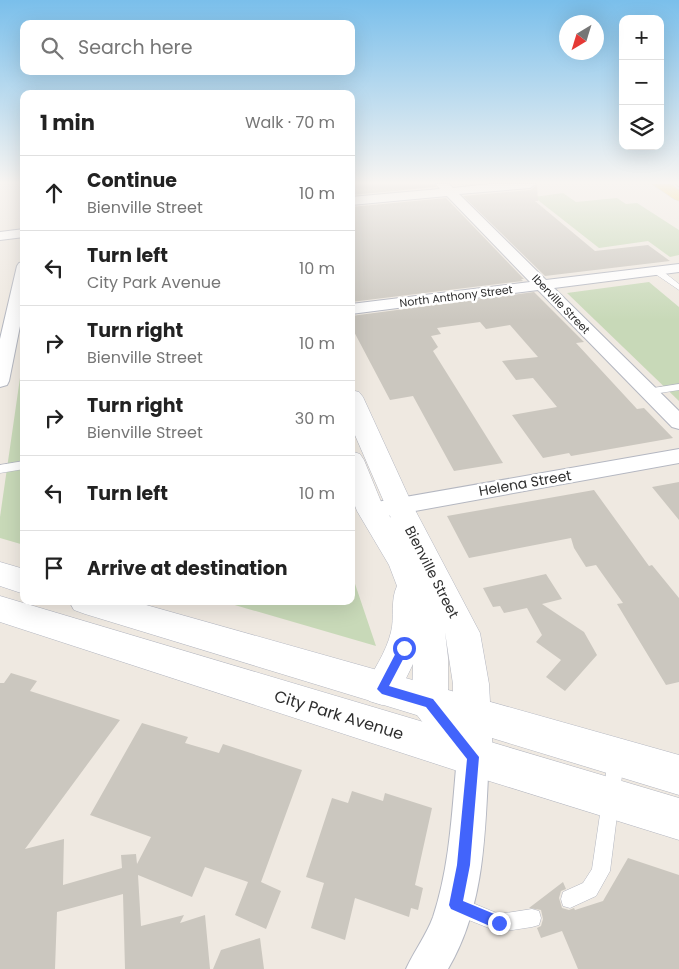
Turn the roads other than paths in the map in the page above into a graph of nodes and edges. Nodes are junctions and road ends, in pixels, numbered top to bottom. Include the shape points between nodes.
1 (487, 229) edge
2 (20, 234) edge
3 (0, 236) edge
4 (679, 268) edge
5 (657, 271) junction
6 (20, 282) edge
7 (542, 285) junction
8 (679, 288) edge
9 (355, 308) edge
10 (20, 352) edge
11 (2, 354) edge
12 (0, 381) edge
13 (679, 387) edge
14 (648, 392) junction
15 (355, 410) edge
16 (679, 423) edge
17 (679, 456) edge
18 (20, 466) edge
19 (355, 466) edge
20 (0, 468) edge
21 (385, 509) junction
22 (404, 563) junction
23 (0, 574) edge
24 (20, 581) edge
25 (98, 605) edge
26 (0, 609) edge
27 (382, 689) junction
28 (430, 703) junction
29 (474, 716) junction
30 (473, 757) junction
31 (616, 757) junction
32 (679, 775) edge
33 (611, 799) junction
34 (679, 819) edge
35 (570, 899) dead end
36 (456, 905) junction
37 (532, 918) dead end
38 (426, 969) edge

1 - 7 street, Iberville Street
2 - 3 street
4 - 5 street, North Anthony Street
5 - 7 street, North Anthony Street
5 - 8 lane
6 - 11 street
7 - 9 street, North Anthony Street
7 - 14 street, Iberville Street
10 - 11 street
11 - 12 street
13 - 14 lane
14 - 16 street, Iberville Street
15 - 21 main road, Bienville Street
17 - 21 street, Helena Street
18 - 20 lane
19 - 21 main road, Bienville Street
21 - 22 main road, Bienville Street
21 - 29 main road, Bienville Street via 463,633
22 - 27 main road, Bienville Street via 411,602 409,631 399,660
22 - 28 main road, Bienville Street via 428,626
23 - 24 main road
25 - 27 main road
26 - 30 main road, City Park Avenue
27 - 28 main road
28 - 29 main road
28 - 30 main road
29 - 30 main road, Bienville Street
29 - 31 main road
30 - 33 main road, City Park Avenue
30 - 36 street, Bienville Street
31 - 32 main road
31 - 33 lane
33 - 34 main road, City Park Avenue
33 - 35 lane via 601,871 593,887
36 - 37 lane via 499,923
36 - 38 street, Bienville Street via 443,941

